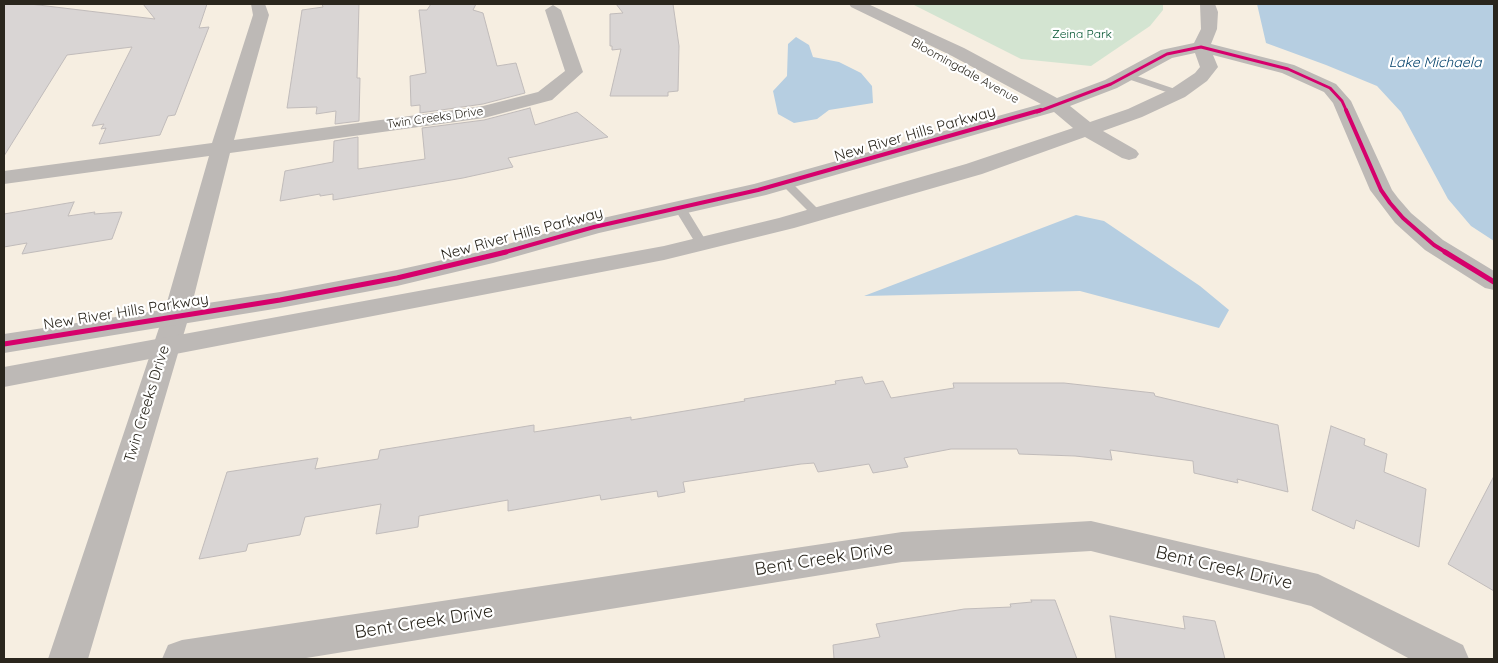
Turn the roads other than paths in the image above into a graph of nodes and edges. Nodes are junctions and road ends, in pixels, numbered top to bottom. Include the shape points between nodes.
1 (258, 4) edge
2 (846, 4) edge
3 (856, 4) edge
4 (1208, 4) edge
5 (553, 10) dead end
6 (1201, 47) junction
7 (1128, 76) junction
8 (1178, 93) junction
9 (1048, 108) junction
10 (1088, 130) junction
11 (220, 148) junction
12 (1129, 154) dead end
13 (4, 177) edge
14 (786, 183) junction
15 (680, 208) junction
16 (818, 214) junction
17 (702, 244) junction
18 (1494, 282) edge
19 (176, 316) junction
20 (4, 344) edge
21 (164, 348) junction
22 (4, 376) edge
23 (68, 659) edge
24 (182, 659) edge
25 (1449, 659) edge

1 - 11 street, Twin Creeks Drive via 261,15
2 - 9 street, Bloomingdale Avenue
3 - 9 street, Bloomingdale Avenue via 958,52
4 - 6 street via 1209,29
5 - 11 street, Twin Creeks Drive via 574,72 546,96 484,112
6 - 7 street, New River Hills Parkway via 1167,54
6 - 8 street via 1209,67 1201,77
6 - 18 street via 1288,69 1330,88 1342,101 1381,190 1390,203 1434,244
7 - 8 lane
7 - 9 street, New River Hills Parkway
8 - 10 street
9 - 10 street, Bloomingdale Avenue
9 - 14 street, New River Hills Parkway
10 - 12 street, Bloomingdale Avenue
10 - 16 street via 974,169
11 - 13 street, Twin Creeks Drive
11 - 19 street, Twin Creeks Drive
14 - 15 street, New River Hills Parkway
14 - 16 lane
15 - 17 lane
15 - 19 street, New River Hills Parkway via 571,233 440,269
16 - 17 street
17 - 21 street
19 - 20 street, New River Hills Parkway
19 - 21 street, Twin Creeks Drive
21 - 22 street
21 - 23 street, Twin Creeks Drive
24 - 25 street, Bent Creek Drive via 902,547 1091,536 1318,591

